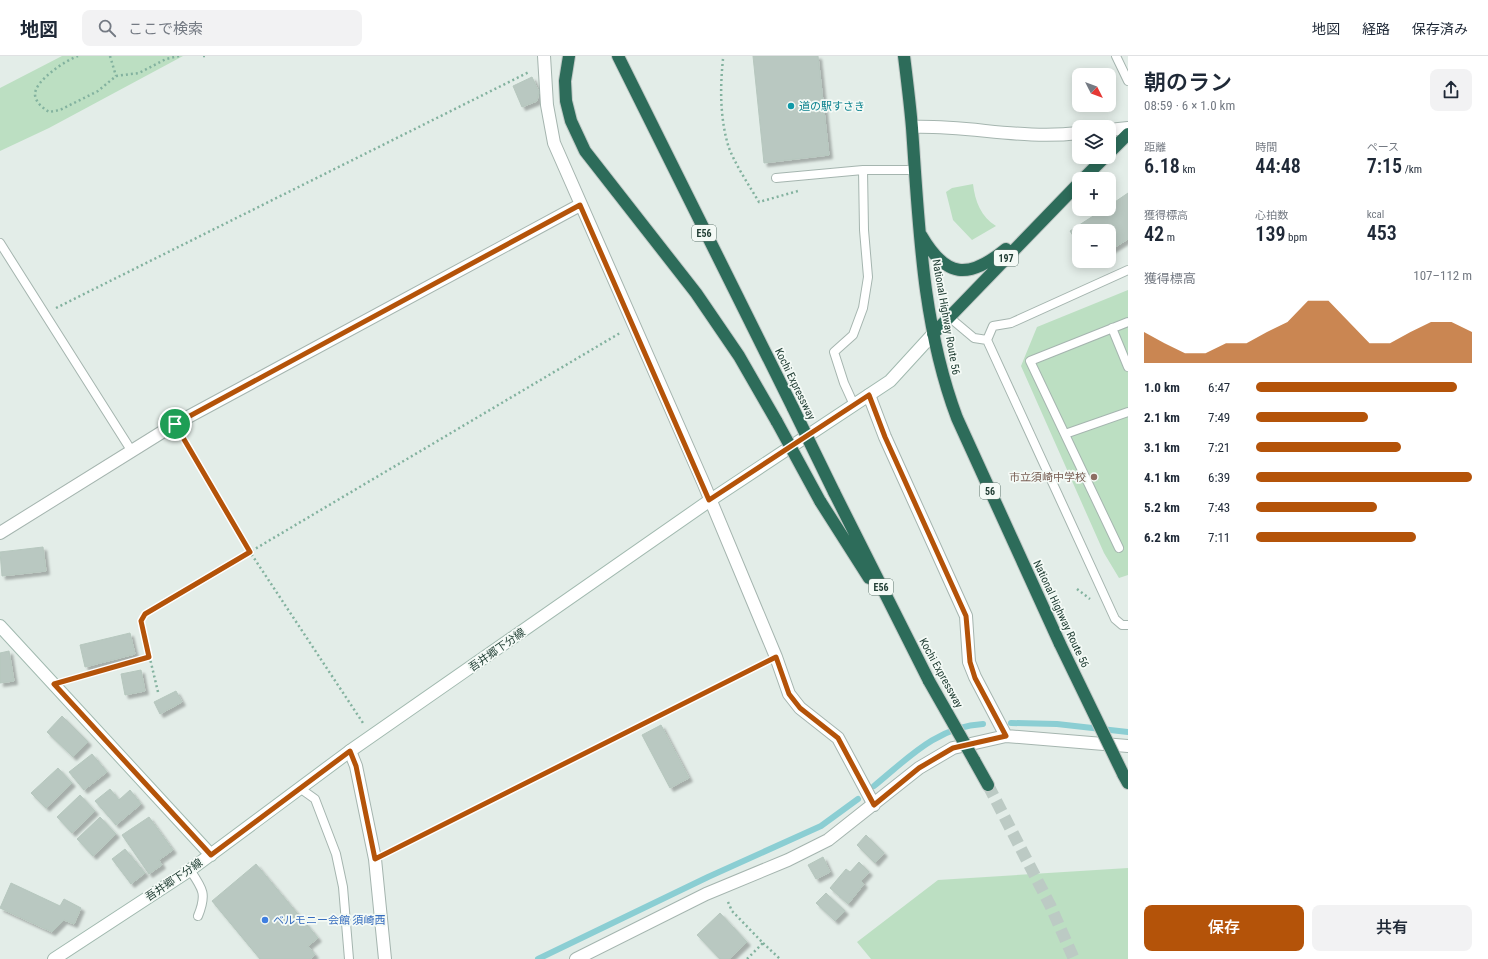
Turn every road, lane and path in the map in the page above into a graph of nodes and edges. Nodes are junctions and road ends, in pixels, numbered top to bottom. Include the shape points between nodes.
1 (78, 56) edge
2 (110, 56) edge
3 (179, 56) edge
4 (569, 56) edge
5 (618, 56) edge
6 (904, 56) edge
7 (1116, 56) edge
8 (167, 58) edge
9 (723, 59) dead end
10 (544, 60) edge
11 (116, 76) junction
12 (1128, 81) edge
13 (912, 127) junction
14 (1128, 128) edge
15 (1116, 129) edge
16 (1072, 133) edge
17 (1128, 134) edge
18 (1116, 146) edge
19 (1098, 164) edge
20 (864, 170) junction
21 (914, 170) junction
22 (1090, 172) edge
23 (776, 178) dead end
24 (1072, 190) edge
25 (784, 195) dead end
26 (580, 205) junction
27 (1040, 222) junction
28 (920, 232) junction
29 (0, 243) edge
30 (1128, 270) edge
31 (44, 313) junction
32 (949, 318) junction
33 (1128, 322) edge
34 (633, 325) junction
35 (1112, 328) junction
36 (933, 334) junction
37 (987, 340) junction
38 (1128, 367) edge
39 (869, 395) junction
40 (854, 405) junction
41 (1128, 412) edge
42 (175, 424) junction
43 (1065, 434) junction
44 (131, 450) junction
45 (709, 500) junction
46 (0, 533) edge
47 (1119, 548) dead end
48 (250, 552) junction
49 (1128, 625) edge
50 (0, 626) edge
51 (904, 633) junction
52 (149, 657) junction
53 (776, 657) junction
54 (54, 684) junction
55 (158, 692) dead end
56 (1006, 736) junction
57 (372, 737) junction
58 (1128, 746) edge
59 (350, 751) junction
60 (1126, 778) edge
61 (988, 785) tunnel mouth
62 (301, 789) junction
63 (874, 805) junction
64 (211, 855) junction
65 (375, 859) junction
66 (190, 870) junction
67 (722, 887) junction
68 (198, 916) dead end
69 (762, 943) junction
70 (54, 959) edge
71 (349, 959) edge
72 (385, 959) edge
73 (576, 959) edge
74 (747, 959) edge
75 (780, 959) edge

1 - 11 path via 51,72 37,86 35,95 38,103 49,112 60,110 98,91
2 - 11 path
3 - 8 path
4 - 51 highway, bridge via 566,100 571,121 585,151 696,293 739,356 820,501
5 - 51 highway, Kochi Expressway / E56, bridge
6 - 13 highway, National Highway Route 56 / 56
7 - 12 lane
8 - 11 path via 139,73
9 - 25 path via 720,90 728,146 759,202
10 - 26 street via 547,105 554,143
10 - 31 path
13 - 16 street via 1032,136
13 - 21 highway, National Highway Route 56 / 56
14 - 15 street
17 - 18 highway
19 - 22 highway
20 - 21 lane
20 - 23 lane
20 - 40 lane via 864,230 868,277 863,308 853,335 834,352
21 - 28 highway, National Highway Route 56 / 56
24 - 27 highway, 197
26 - 34 street
26 - 42 street
27 - 28 highway via 994,259 970,269 952,269 945,266 930,251
27 - 32 highway, 197
28 - 36 highway, National Highway Route 56 / 56
29 - 31 lane
30 - 37 lane via 1011,323 993,326
31 - 44 lane
32 - 36 highway, 197
32 - 37 lane via 974,338
33 - 35 lane
34 - 45 street
34 - 48 path
35 - 38 lane
35 - 43 lane via 1030,361
36 - 39 street, 吾井郷下分線 via 890,381
36 - 60 highway, National Highway Route 56 / 56, bridge via 945,385 957,418 1060,644
37 - 49 lane via 1115,620 1122,625
39 - 40 street, 吾井郷下分線
39 - 56 street via 885,437 966,616 970,662 975,678
40 - 45 street, 吾井郷下分線
41 - 43 lane
42 - 44 street
42 - 48 path
43 - 47 lane
44 - 46 street
45 - 53 street
45 - 57 street, 吾井郷下分線
48 - 52 path via 145,614 141,621
48 - 57 path
50 - 54 street
51 - 61 highway, Kochi Expressway / E56, bridge
52 - 54 path
52 - 55 path
53 - 63 street via 789,694 800,708 838,738
53 - 65 path
54 - 64 street
56 - 58 street
56 - 63 street via 953,748 919,768
57 - 59 street, 吾井郷下分線
59 - 62 street, 吾井郷下分線
59 - 65 street via 356,766
62 - 64 street, 吾井郷下分線
62 - 71 lane via 315,799 336,854 343,887
63 - 67 street via 828,840 788,860
64 - 66 street, 吾井郷下分線
65 - 72 street
66 - 68 lane via 201,886 204,901
66 - 70 street, 吾井郷下分線
67 - 69 path via 732,911
67 - 73 street
69 - 74 path
69 - 75 path

